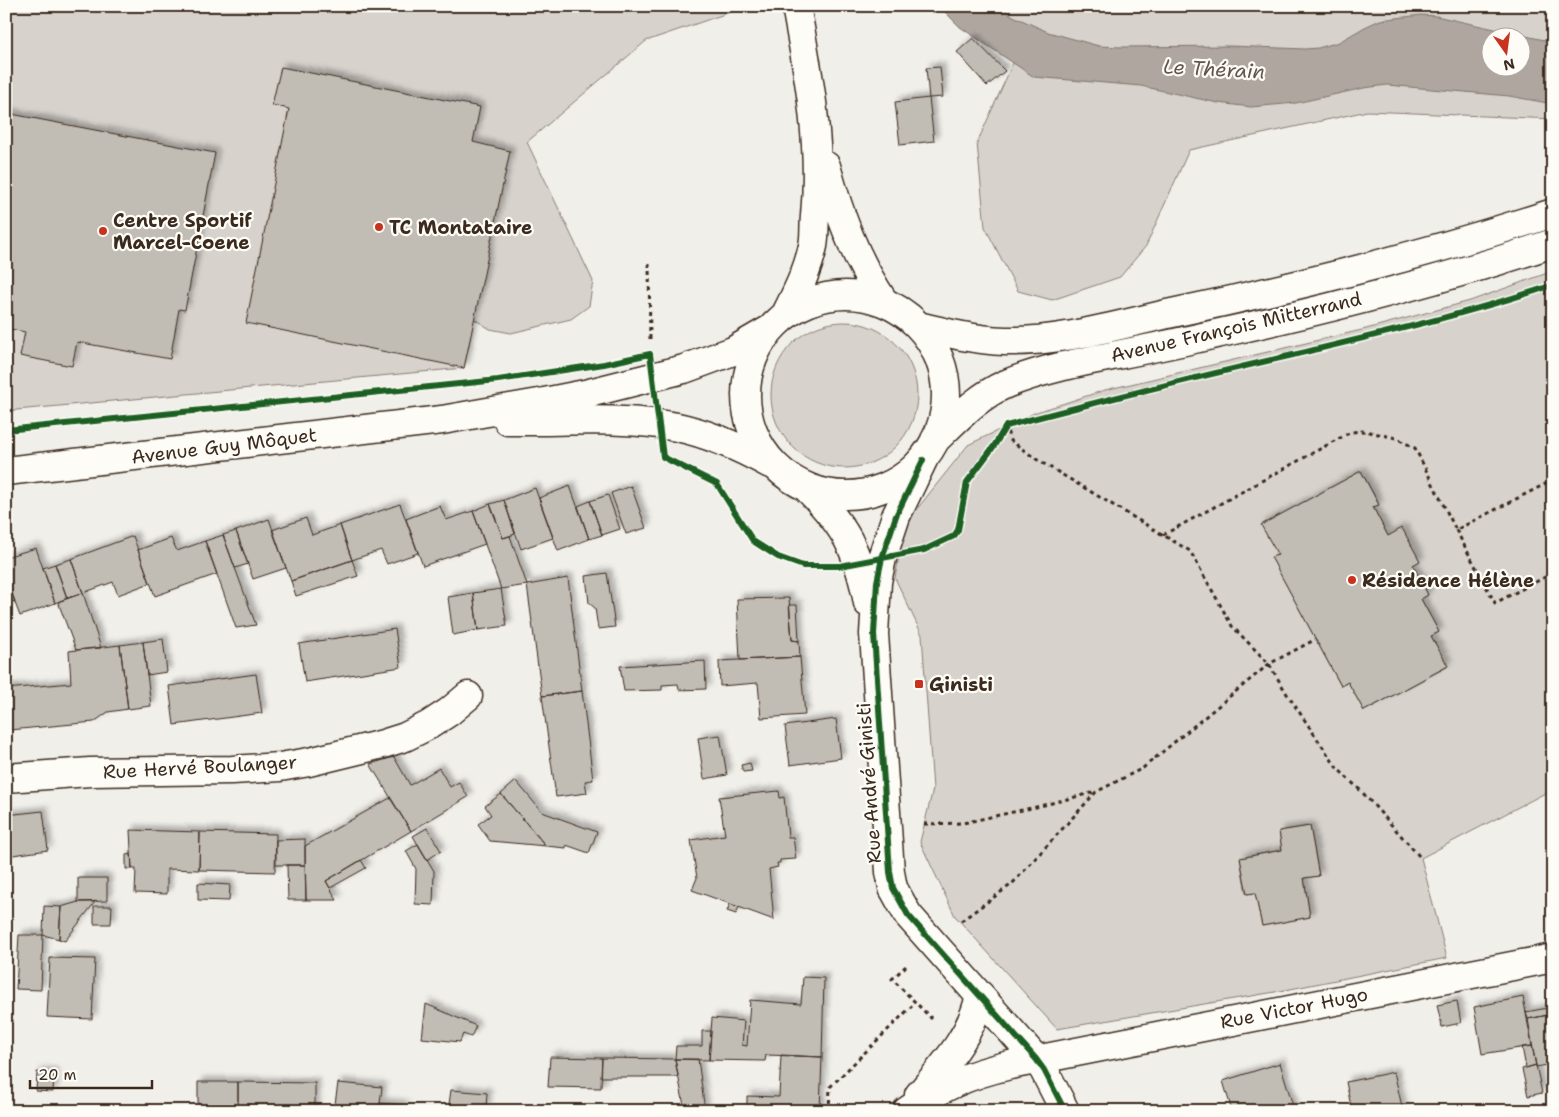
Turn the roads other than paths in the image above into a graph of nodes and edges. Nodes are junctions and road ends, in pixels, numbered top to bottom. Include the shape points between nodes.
1 (796, 6) edge
2 (815, 124) junction
3 (1553, 213) edge
4 (1553, 243) edge
5 (884, 302) junction
6 (778, 322) junction
7 (919, 326) junction
8 (442, 420) junction
9 (929, 450) junction
10 (776, 467) junction
11 (6, 471) edge
12 (806, 487) junction
13 (874, 634) junction
14 (468, 696) dead end
15 (6, 778) edge
16 (1553, 958) edge
17 (980, 995) junction
18 (1036, 1059) junction
19 (906, 1111) edge
20 (1065, 1111) edge

1 - 2 main road
2 - 5 main road via 840,215 866,274
2 - 6 main road via 817,197 813,246 806,271
3 - 7 main road, Avenue François Mitterrand via 1411,256 1119,325 1049,338 984,339
4 - 9 main road, Avenue François Mitterrand via 1339,305 1046,370 995,390 962,414
5 - 6 main road, Avenue Guy Môquet via 870,297 841,295 812,301
5 - 7 main road
6 - 8 main road, Avenue Guy Môquet via 733,351 668,373 585,394
6 - 10 main road via 760,342 751,363 745,400 757,443
7 - 9 main road via 936,351 946,381 945,411
8 - 10 main road, Avenue Guy Môquet via 659,424 721,440
8 - 11 main road, Avenue Guy Môquet
9 - 12 main road via 913,470 889,486 862,494 834,495
9 - 13 main road, Rue André Ginisti via 896,516 882,558
10 - 12 main road
12 - 13 main road, Rue André Ginisti via 826,506 848,538 860,568
13 - 17 main road, Rue André Ginisti via 891,880 908,915
14 - 15 main road, Rue Hervé Boulanger via 449,712 406,737 309,762 232,770 90,772
16 - 18 main road, Rue Victor Hugo
17 - 18 main road, Rue André Ginisti
17 - 19 main road via 973,1020 959,1046
18 - 19 main road, Rue Victor Hugo via 958,1080
18 - 20 main road, Rue André Ginisti

